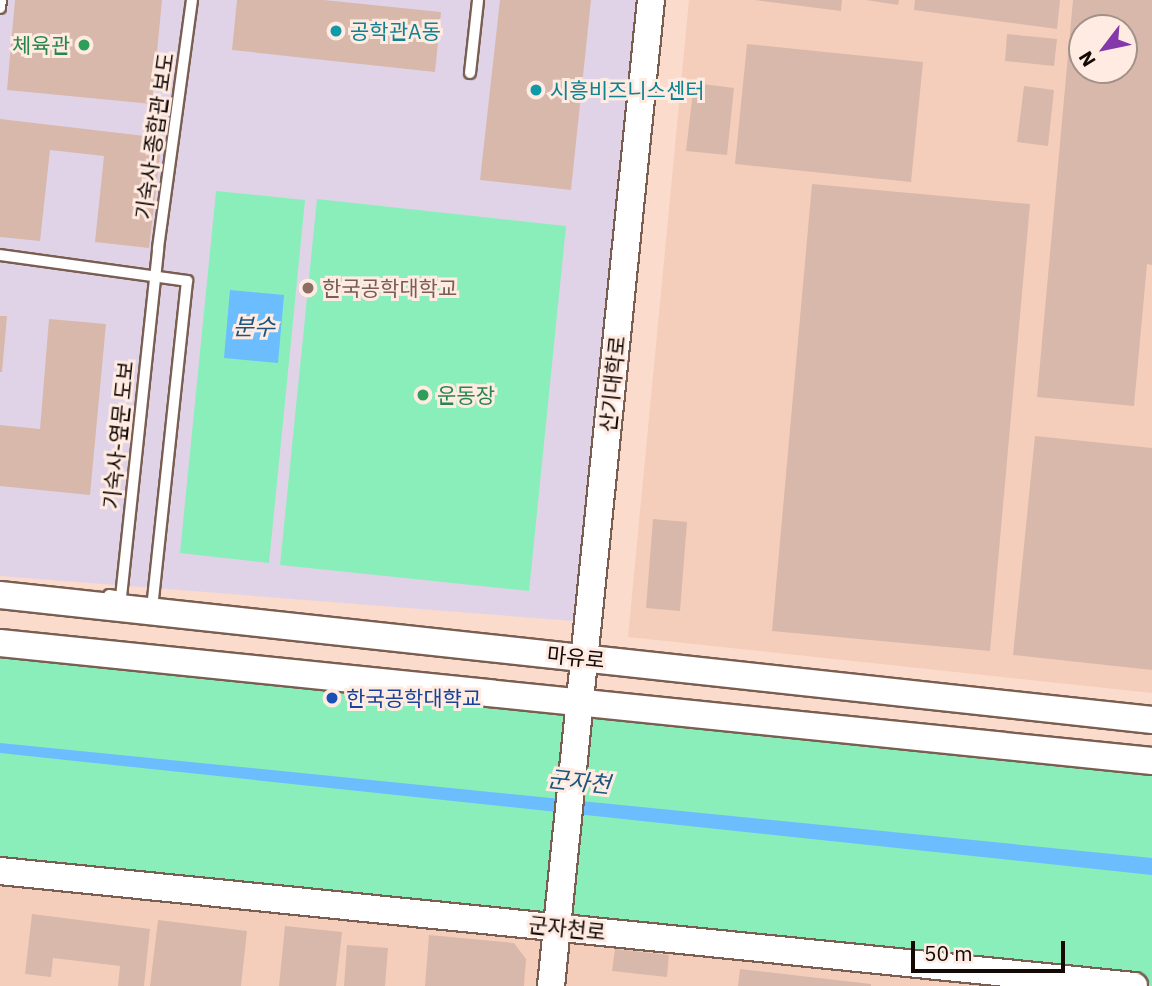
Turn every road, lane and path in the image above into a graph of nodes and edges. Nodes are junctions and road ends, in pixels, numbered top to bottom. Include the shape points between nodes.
1 (1, 0) edge
2 (192, 0) edge
3 (478, 0) edge
4 (650, 0) edge
5 (0, 8) edge
6 (470, 73) dead end
7 (0, 255) edge
8 (155, 277) junction
9 (0, 585) edge
10 (0, 595) edge
11 (152, 611) junction
12 (0, 643) edge
13 (584, 658) junction
14 (580, 702) junction
15 (1152, 720) edge
16 (1152, 761) edge
17 (0, 871) edge
18 (557, 927) junction
19 (551, 986) edge
20 (1133, 986) edge

1 - 5 lane
2 - 8 lane, 기숙사-종합관 보도
3 - 6 lane
4 - 13 street, 산기대학로
7 - 8 lane
8 - 9 lane, 기숙사-옆문 도보 via 121,597
8 - 11 lane via 187,281
10 - 11 street, 마유로
11 - 13 street, 마유로
12 - 14 street, 마유로
13 - 14 street, 산기대학로
13 - 15 street, 마유로
14 - 16 street, 마유로
14 - 18 street, 산기대학로
17 - 18 street, 군자천로
18 - 19 street
18 - 20 street, 군자천로

